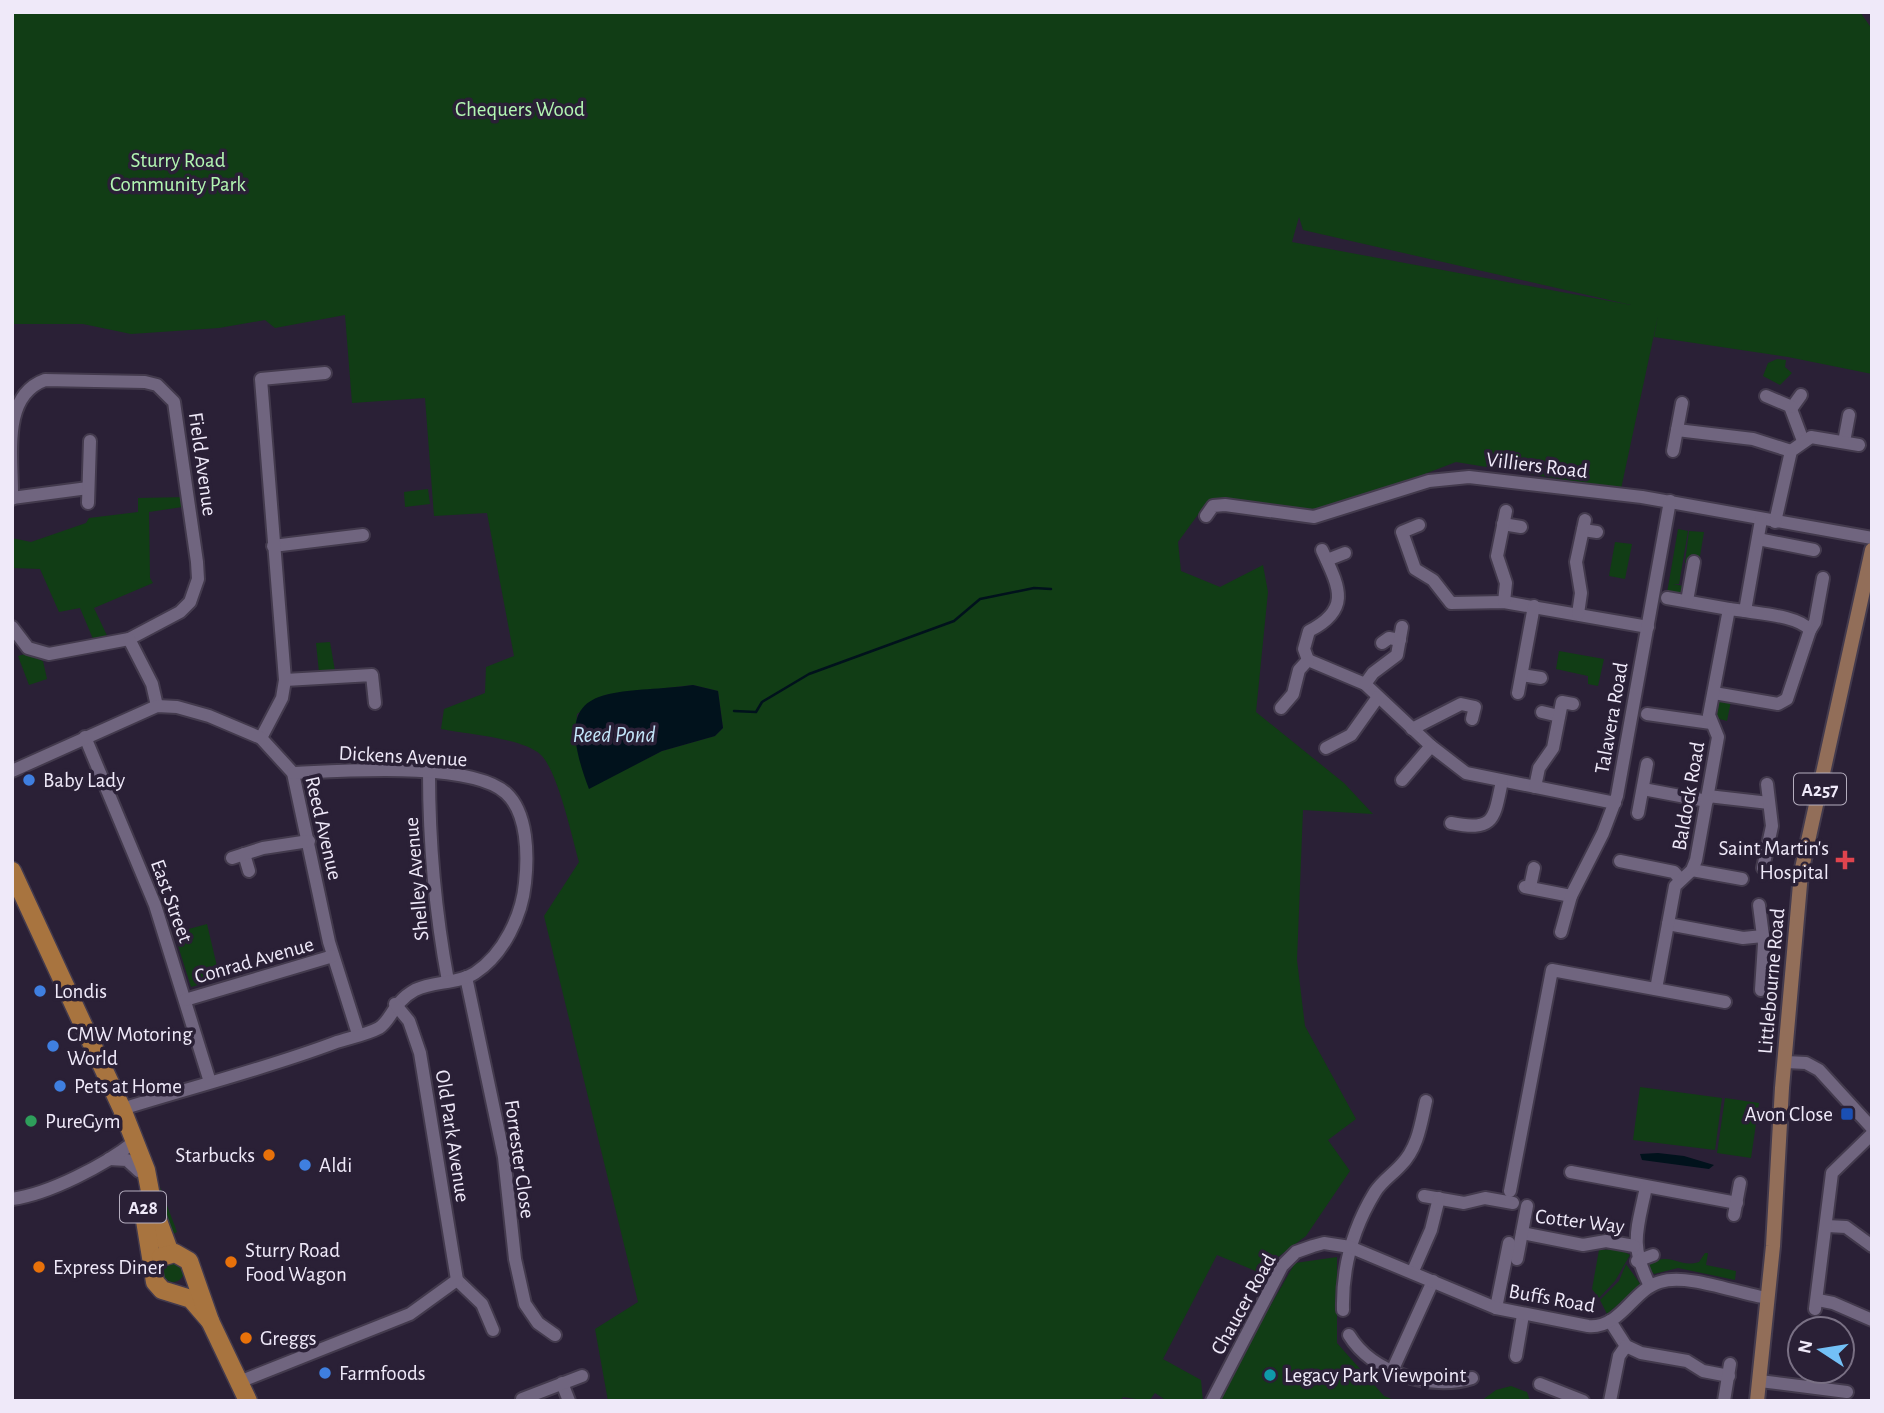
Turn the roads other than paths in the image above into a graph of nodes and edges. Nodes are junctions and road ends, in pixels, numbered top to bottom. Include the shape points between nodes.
1 (325, 373) dead end
2 (1801, 395) dead end
3 (1766, 396) dead end
4 (1682, 403) dead end
5 (1792, 407) junction
6 (1849, 415) dead end
7 (1677, 430) junction
8 (90, 441) dead end
9 (1803, 441) junction
10 (1844, 442) junction
11 (1859, 445) dead end
12 (1673, 451) dead end
13 (1791, 451) junction
14 (88, 488) junction
15 (12, 498) edge
16 (1670, 501) junction
17 (88, 503) dead end
18 (1206, 516) dead end
19 (1761, 520) junction
20 (1775, 522) junction
21 (1419, 525) dead end
22 (1521, 527) dead end
23 (1597, 533) dead end
24 (363, 535) dead end
25 (1872, 538) edge
26 (1758, 539) junction
27 (273, 546) junction
28 (1814, 550) dead end
29 (1872, 550) edge
30 (1345, 553) dead end
31 (1694, 562) dead end
32 (1823, 578) dead end
33 (1667, 598) dead end
34 (1504, 601) junction
35 (1687, 601) junction
36 (1534, 606) junction
37 (1729, 609) junction
38 (1745, 611) junction
39 (1578, 614) junction
40 (12, 627) edge
41 (1648, 627) junction
42 (1810, 630) junction
43 (129, 639) junction
44 (1382, 643) dead end
45 (1308, 660) junction
46 (1521, 675) junction
47 (1541, 678) dead end
48 (285, 680) junction
49 (1365, 684) junction
50 (1518, 693) dead end
51 (1714, 693) junction
52 (1378, 697) junction
53 (375, 703) dead end
54 (1573, 704) dead end
55 (157, 706) junction
56 (1281, 708) dead end
57 (1542, 712) dead end
58 (1647, 713) dead end
59 (1559, 716) junction
60 (1472, 719) dead end
61 (1711, 723) junction
62 (1412, 729) junction
63 (85, 737) junction
64 (261, 738) junction
65 (1431, 746) junction
66 (1326, 748) dead end
67 (1647, 764) dead end
68 (12, 771) edge
69 (293, 773) junction
70 (429, 773) junction
71 (1402, 780) dead end
72 (1502, 781) junction
73 (1767, 784) dead end
74 (1535, 787) junction
75 (1643, 789) junction
76 (1707, 799) junction
77 (1615, 803) junction
78 (1769, 803) junction
79 (1638, 813) dead end
80 (1451, 823) dead end
81 (309, 841) junction
82 (1620, 861) dead end
83 (1534, 868) dead end
84 (1763, 868) dead end
85 (1692, 870) junction
86 (12, 871) edge
87 (249, 871) dead end
88 (1736, 874) dead end
89 (1680, 879) junction
90 (1571, 896) junction
91 (1759, 905) dead end
92 (1668, 925) junction
93 (1561, 932) dead end
94 (1763, 936) junction
95 (333, 957) junction
96 (466, 977) junction
97 (448, 981) junction
98 (1656, 989) junction
99 (1761, 990) dead end
100 (186, 1000) junction
101 (1724, 1002) dead end
102 (395, 1004) junction
103 (358, 1034) junction
104 (1786, 1062) junction
105 (213, 1081) junction
106 (1426, 1101) dead end
107 (122, 1109) junction
108 (1872, 1128) edge
109 (1872, 1134) edge
110 (135, 1145) junction
111 (108, 1159) junction
112 (139, 1171) junction
113 (1571, 1172) dead end
114 (1740, 1183) dead end
115 (1647, 1187) junction
116 (1424, 1196) dead end
117 (1439, 1198) junction
118 (12, 1199) edge
119 (1527, 1206) dead end
120 (1827, 1226) junction
121 (1522, 1233) junction
122 (1324, 1243) joint
123 (1509, 1243) dead end
124 (1634, 1246) junction
125 (1872, 1246) edge
126 (1350, 1247) junction
127 (170, 1253) junction
128 (1653, 1255) dead end
129 (1517, 1259) dead end
130 (1637, 1261) junction
131 (155, 1265) junction
132 (1413, 1271) junction
133 (192, 1278) junction
134 (457, 1280) junction
135 (1433, 1281) junction
136 (1650, 1286) junction
137 (176, 1293) junction
138 (1768, 1298) junction
139 (1496, 1308) junction
140 (1343, 1310) dead end
141 (1523, 1315) junction
142 (1871, 1317) edge
143 (210, 1321) junction
144 (1610, 1321) junction
145 (493, 1330) dead end
146 (555, 1335) dead end
147 (1349, 1335) dead end
148 (1626, 1346) junction
149 (1516, 1356) dead end
150 (1393, 1369) junction
151 (582, 1376) dead end
152 (1472, 1378) dead end
153 (1760, 1381) junction
154 (239, 1382) junction
155 (562, 1383) junction
156 (1540, 1384) dead end
157 (1847, 1392) dead end
158 (540, 1397) edge
159 (522, 1399) dead end
160 (248, 1401) edge
161 (569, 1401) edge
162 (1212, 1401) edge
163 (1583, 1401) edge
164 (1610, 1401) edge
165 (1724, 1401) edge
166 (1757, 1401) edge

1 - 27 street via 261,379
2 - 5 street
3 - 5 street
4 - 7 street
5 - 9 street
6 - 10 street
7 - 12 street
7 - 13 street via 1755,439
8 - 14 street
9 - 10 street via 1818,437
9 - 13 street
10 - 11 street
13 - 20 street
14 - 15 street, Field Avenue
14 - 17 street
15 - 43 street, Field Avenue via 13,416 19,399 37,383 145,382 169,395 178,418 198,579 190,602 180,611
16 - 18 street, Villiers Road via 1447,477 1314,517 1225,505 1213,506
16 - 19 street, Villiers Road
16 - 41 street, Talavera Road
19 - 20 street, Villiers Road
19 - 26 street
20 - 25 street, Villiers Road
21 - 34 street via 1402,531 1415,569 1433,580 1451,603
22 - 34 street via 1505,517 1497,556 1506,583
23 - 39 street via 1584,525 1576,570 1581,593
24 - 27 street
26 - 28 street
26 - 38 street
27 - 48 street
29 - 104 main road, Littlebourne Road / A257 via 1801,873
30 - 45 street via 1325,555 1337,586 1336,608 1331,620 1309,631 1304,649
31 - 35 street
32 - 42 street
33 - 35 street
34 - 36 street
35 - 37 street
36 - 39 street
36 - 46 street
37 - 38 street
37 - 51 street, Baldock Road
38 - 42 street via 1807,625
39 - 41 street
40 - 43 street, Field Avenue via 28,648 49,654
41 - 77 street, Talavera Road
42 - 51 street via 1783,704
43 - 55 street via 152,684
44 - 49 street via 1401,634 1394,660 1379,667
45 - 49 street
45 - 56 street via 1299,670 1293,694
46 - 47 street
46 - 50 street
48 - 53 street via 372,675
48 - 64 street via 282,698
49 - 52 street
51 - 61 street, Baldock Road
52 - 62 street
52 - 66 street via 1351,734
54 - 59 street via 1562,702
55 - 63 street
55 - 64 street, Reed Avenue via 177,706
57 - 59 street
58 - 61 street
59 - 74 street via 1553,748 1539,768
60 - 62 street via 1475,706 1461,704
61 - 76 street, Baldock Road via 1718,737
62 - 65 street
63 - 68 street
63 - 100 street, East Street via 155,905
64 - 69 street, Reed Avenue
65 - 71 street
65 - 72 street via 1466,773
67 - 75 street
69 - 70 street, Dickens Avenue
69 - 81 street, Reed Avenue
70 - 96 street, Dickens Avenue via 485,779 507,794 521,817 527,862 523,908 498,950
70 - 97 street, Shelley Avenue via 429,841
72 - 74 street
72 - 80 street via 1496,811 1488,822 1475,828
73 - 78 street
74 - 77 street
75 - 76 street
75 - 79 street
76 - 78 street
76 - 85 street, Baldock Road
77 - 90 street, Talavera Road
78 - 84 street via 1772,826
81 - 87 street via 238,856
81 - 95 street, Reed Avenue
82 - 89 street via 1674,872
83 - 90 street via 1528,887
85 - 88 street
85 - 89 street, Baldock Road
86 - 107 highway, A28
89 - 92 street, Baldock Road
90 - 93 street, Talavera Road
91 - 94 street
92 - 94 street via 1743,938
92 - 98 street, Baldock Road
94 - 99 street
95 - 100 street, Conrad Avenue
95 - 103 street, Reed Avenue
96 - 97 street
96 - 146 street, Forrester Close via 502,1149 513,1247 525,1304 537,1323
97 - 102 street via 418,989
98 - 101 street
98 - 117 street via 1552,970 1511,1197 1464,1203
100 - 105 street, East Street
102 - 103 street via 380,1027
102 - 134 street, Old Park Avenue via 409,1021 420,1053
103 - 105 street
104 - 108 street via 1806,1063 1819,1070
104 - 138 main road, Littlebourne Road / A257
105 - 107 street
106 - 126 street via 1412,1149 1376,1191
107 - 110 highway, A28
109 - 120 street via 1832,1173
110 - 111 street
110 - 112 highway, A28
110 - 127 highway, A28
111 - 112 street via 127,1160
111 - 118 street via 30,1196
112 - 131 highway, A28
113 - 115 street
114 - 115 street via 1735,1209
115 - 124 street
116 - 117 street
117 - 132 street via 1432,1230
119 - 121 street, Cotter Way
120 - 125 street via 1852,1230
120 - 142 street via 1817,1304 1833,1303
121 - 124 street, Cotter Way via 1583,1245 1606,1241
121 - 129 street, Cotter Way
122 - 126 street, Buffs Road
122 - 162 street, Chaucer Road via 1296,1252 1282,1266
123 - 139 street
124 - 130 street
126 - 132 street, Buffs Road
126 - 140 street via 1343,1278
127 - 131 highway, A28
127 - 133 highway, A28 via 189,1261
128 - 130 street
130 - 136 street
131 - 137 highway, A28 via 153,1275 159,1287
132 - 135 street, Buffs Road
133 - 137 highway via 187,1288
133 - 143 highway, A28
134 - 145 street via 482,1304
134 - 154 street via 410,1314
135 - 139 street, Buffs Road
135 - 150 street
136 - 138 street via 1680,1279
136 - 144 street, Buffs Road
137 - 143 highway, A28 via 191,1300
138 - 153 main road, A257
139 - 141 street, Buffs Road
141 - 144 street, Buffs Road via 1588,1326
141 - 149 street
143 - 154 highway, A28
144 - 148 street
147 - 150 street via 1366,1354
148 - 164 street via 1619,1356
148 - 165 street via 1687,1361 1703,1371 1729,1370
150 - 152 street via 1439,1385
151 - 155 street
153 - 157 street
153 - 166 main road, A257
154 - 160 highway, A28
155 - 158 street
155 - 161 street
156 - 163 street
158 - 159 street

